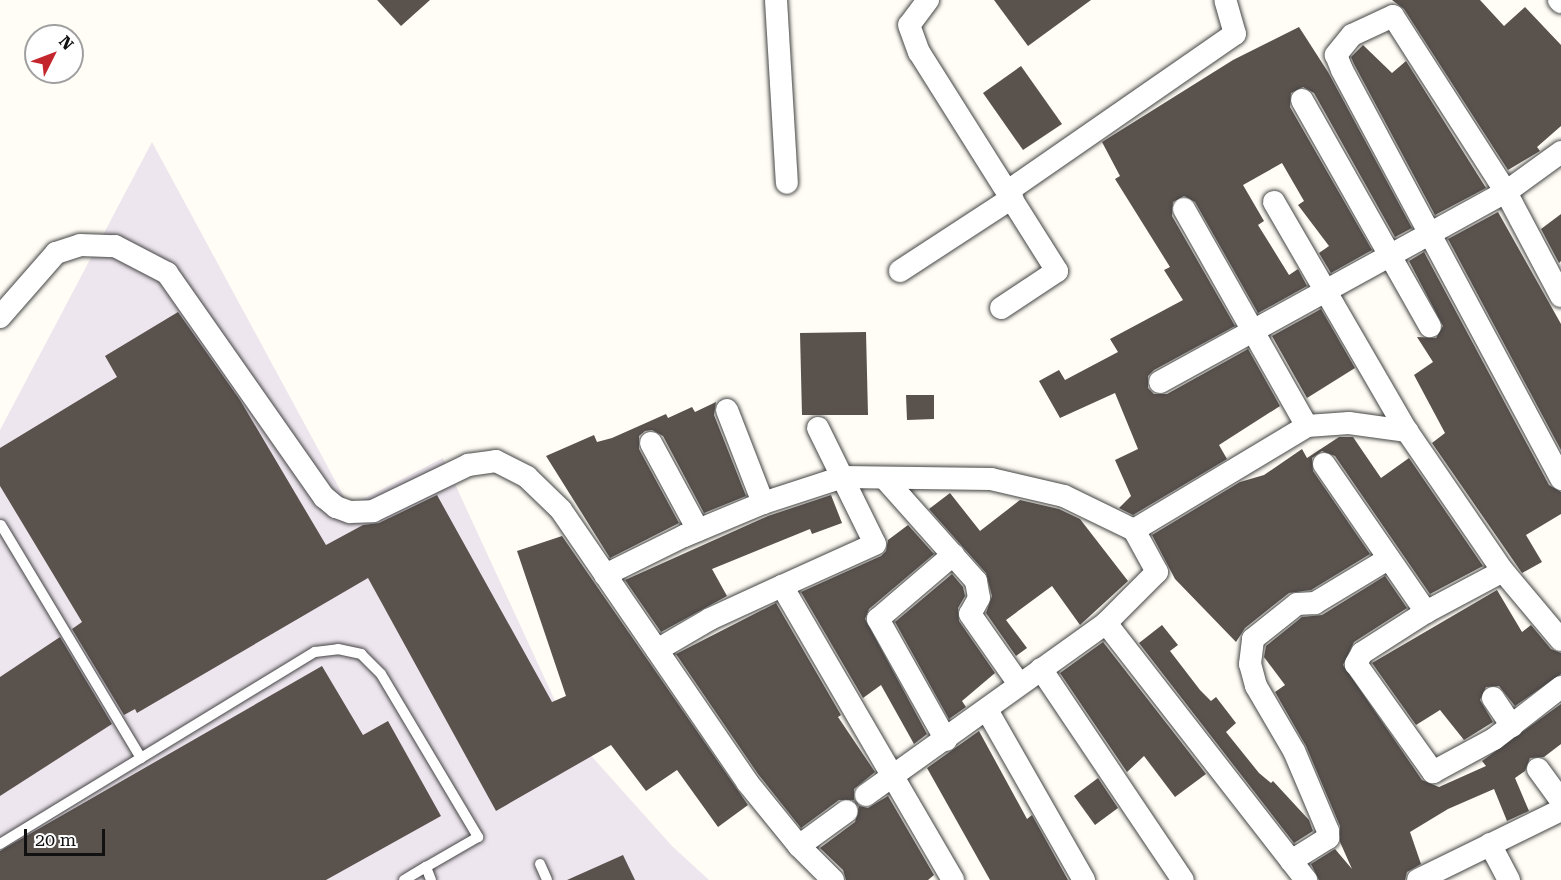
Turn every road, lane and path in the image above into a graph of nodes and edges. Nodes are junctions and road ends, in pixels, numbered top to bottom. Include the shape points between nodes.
1 (776, 0) edge
2 (928, 0) edge
3 (1225, 0) edge
4 (1388, 8) edge
5 (1302, 100) dead end
6 (1561, 152) edge
7 (787, 183) dead end
8 (1506, 192) junction
9 (1010, 194) junction
10 (1274, 202) dead end
11 (1184, 209) dead end
12 (1430, 236) junction
13 (1392, 256) junction
14 (900, 272) dead end
15 (1559, 284) edge
16 (1326, 291) junction
17 (1001, 309) dead end
18 (0, 317) edge
19 (1430, 326) dead end
20 (1251, 331) junction
21 (1160, 382) dead end
22 (727, 410) dead end
23 (1307, 426) junction
24 (818, 428) dead end
25 (1407, 431) junction
26 (651, 443) dead end
27 (1324, 464) dead end
28 (843, 477) junction
29 (1561, 479) edge
30 (886, 480) junction
31 (763, 503) junction
32 (1, 525) edge
33 (698, 530) junction
34 (1134, 530) junction
35 (953, 555) junction
36 (1388, 559) junction
37 (1503, 571) junction
38 (605, 575) junction
39 (782, 586) junction
40 (1426, 612) junction
41 (1106, 623) junction
42 (1561, 640) edge
43 (657, 650) junction
44 (1041, 669) junction
45 (1019, 684) junction
46 (1561, 687) edge
47 (1493, 698) dead end
48 (987, 710) junction
49 (1512, 726) junction
50 (946, 740) junction
51 (141, 758) junction
52 (1538, 769) dead end
53 (894, 774) junction
54 (866, 795) dead end
55 (1561, 801) edge
56 (847, 810) dead end
57 (1561, 810) edge
58 (0, 844) edge
59 (1490, 844) junction
60 (799, 846) junction
61 (1291, 861) junction
62 (540, 864) dead end
63 (426, 867) junction
64 (404, 880) edge
65 (431, 880) edge
66 (547, 880) edge
67 (833, 880) edge
68 (954, 880) edge
69 (1084, 880) edge
70 (1183, 880) edge
71 (1306, 880) edge
72 (1418, 880) edge
73 (1509, 880) edge

1 - 7 street
2 - 9 street via 909,25 918,52
3 - 9 street via 1235,34
4 - 8 street
4 - 12 street via 1352,34 1336,55
5 - 13 street
6 - 8 street
8 - 12 street
8 - 15 street
9 - 14 street
9 - 17 street via 1057,272
10 - 16 street
11 - 20 street
12 - 13 street
12 - 29 street
13 - 16 street
13 - 19 street
16 - 20 street
16 - 25 street
18 - 38 street via 56,253 80,245 115,246 167,273 324,497 336,507 351,512 373,511 468,465 496,461 545,491
20 - 21 street
20 - 23 street
22 - 31 street
23 - 25 street via 1349,423
23 - 34 street
24 - 28 street
25 - 37 street
26 - 33 street
27 - 36 street
28 - 30 street
28 - 31 street
28 - 39 street via 875,544
30 - 34 street via 933,476 992,479 1033,487 1064,496
30 - 35 street
31 - 33 street
32 - 51 lane
33 - 38 street
34 - 41 street via 1157,572
35 - 45 street via 979,588 979,598 970,614
35 - 50 street via 878,619
36 - 40 street
36 - 61 street via 1314,603 1297,604 1253,639 1250,664 1256,686 1294,751 1328,831 1328,838
37 - 40 street
37 - 42 street
38 - 43 street
39 - 43 street via 730,609
39 - 53 street
40 - 49 street via 1369,648 1356,664 1429,767 1438,772
41 - 44 street
41 - 61 street
43 - 60 street via 747,782
44 - 45 street
44 - 70 street
45 - 48 street
46 - 49 street
47 - 49 street
48 - 50 street
48 - 69 street
50 - 53 street
51 - 58 lane
51 - 63 lane via 315,651 338,649 361,654 381,674 478,837
52 - 55 street
53 - 54 street
53 - 68 street
56 - 60 street
57 - 59 street
59 - 72 street
59 - 73 street
60 - 67 street
61 - 71 street
62 - 66 lane
63 - 64 lane
63 - 65 lane

